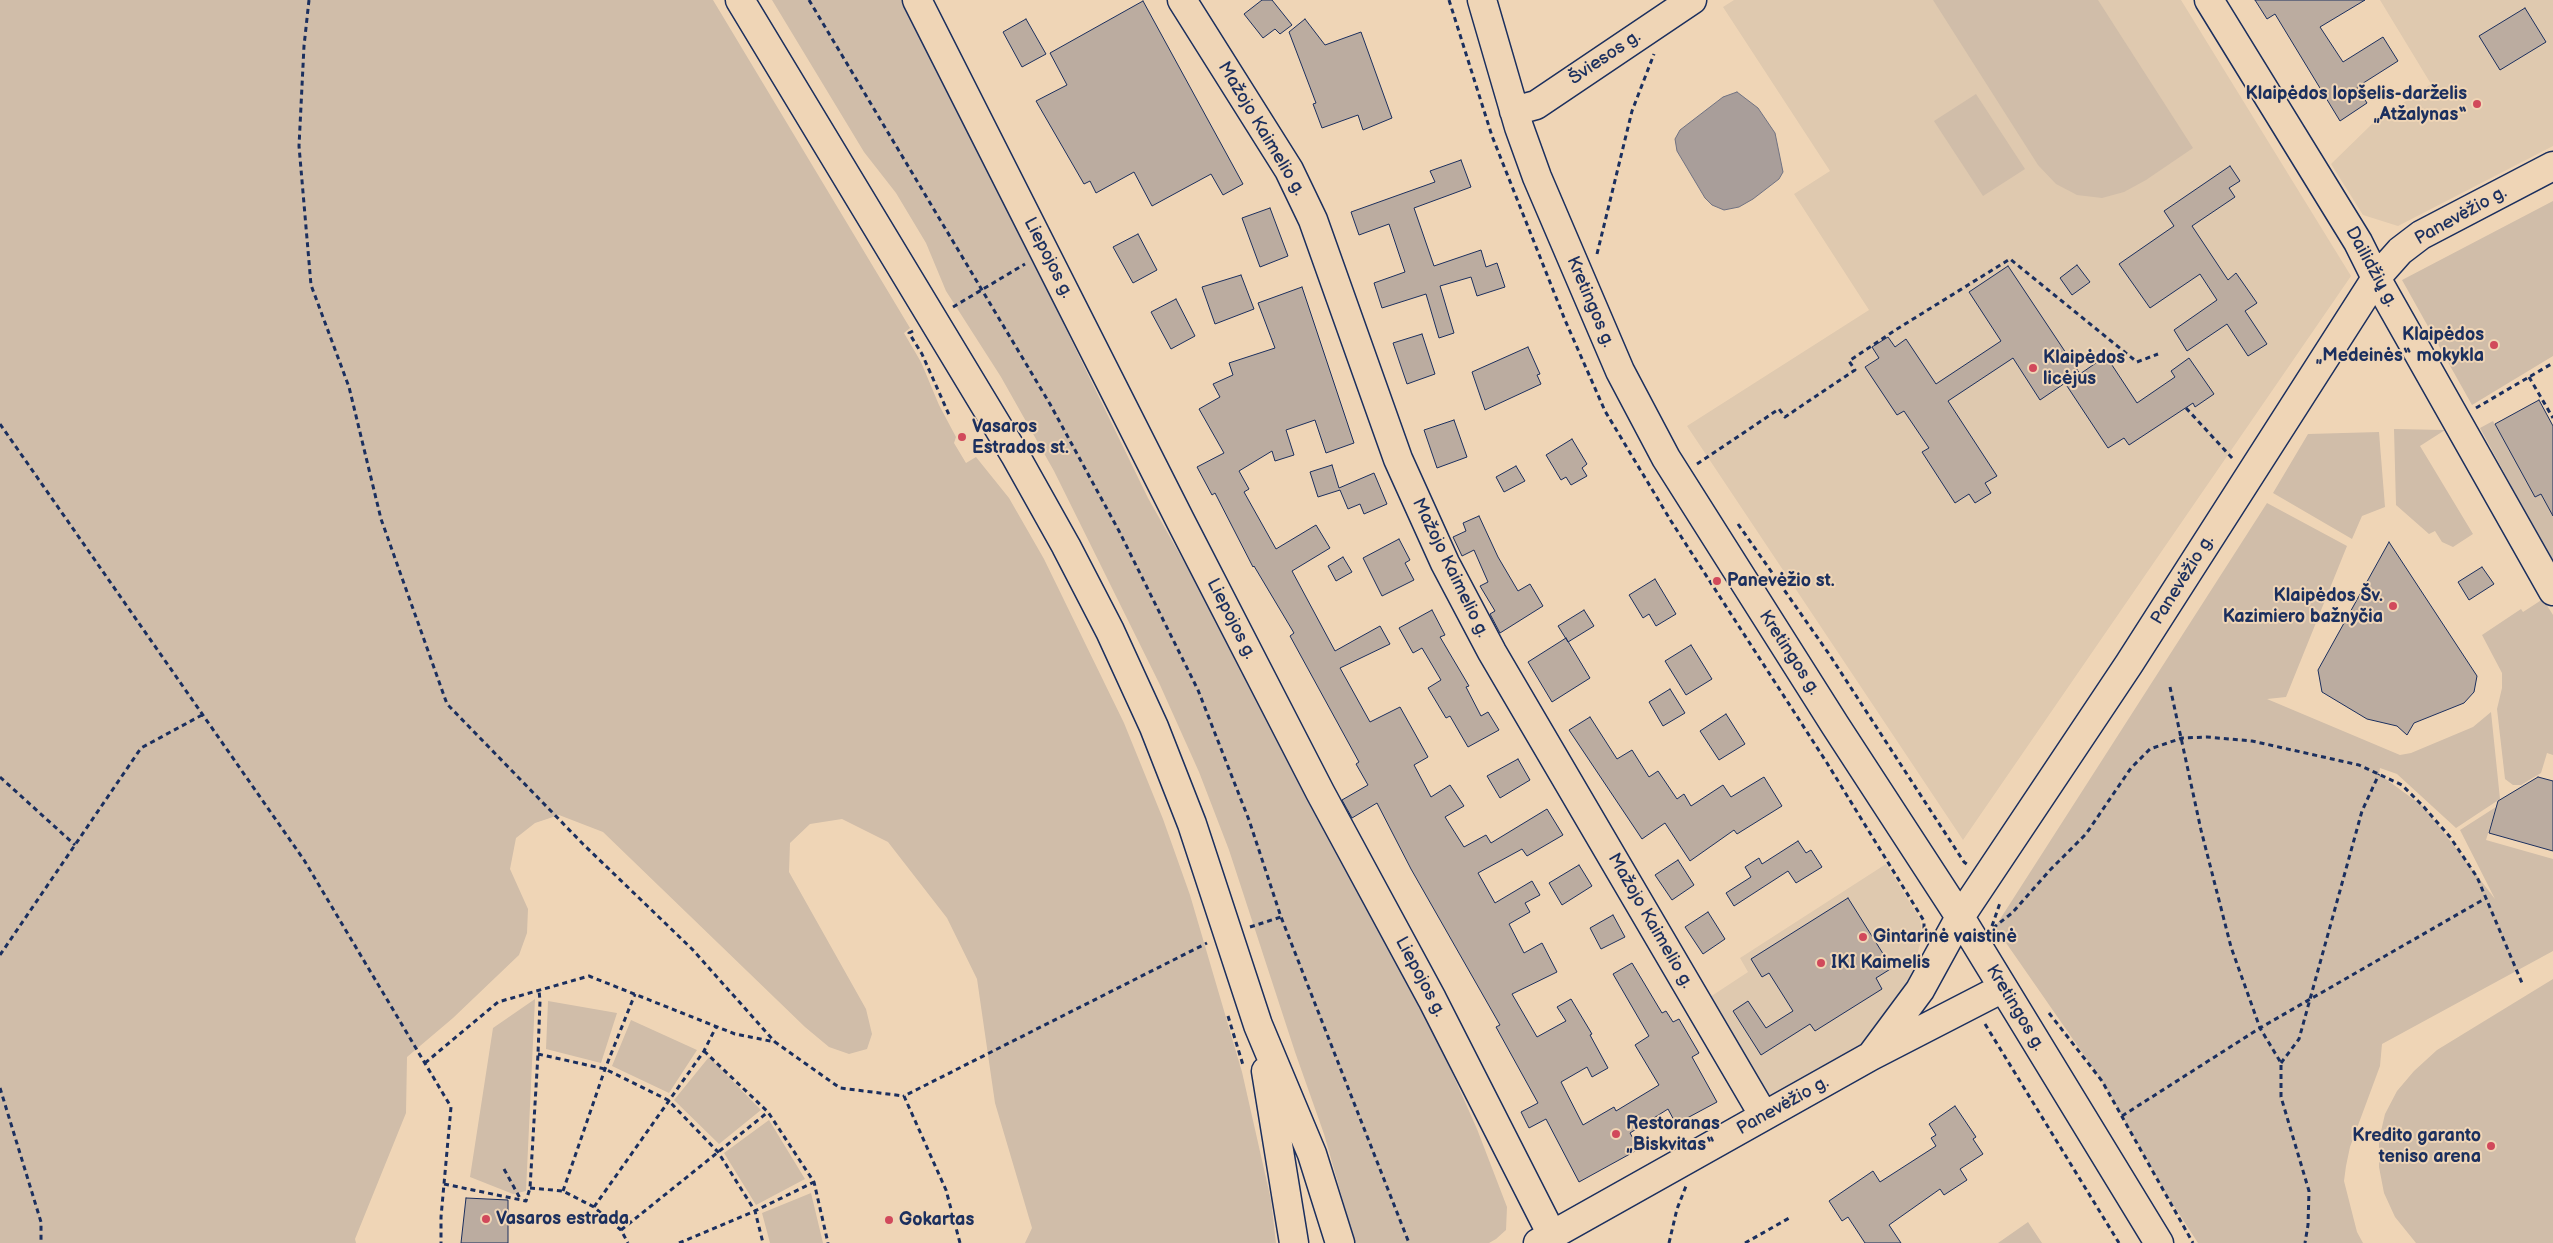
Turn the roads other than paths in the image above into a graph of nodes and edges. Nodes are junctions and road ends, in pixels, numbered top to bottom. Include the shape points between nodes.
1 (740, 0) edge
2 (917, 0) edge
3 (1182, 0) edge
4 (1482, 0) edge
5 (1692, 0) edge
6 (2209, 0) edge
7 (1514, 112) junction
8 (2553, 166) edge
9 (2376, 278) junction
10 (2553, 591) edge
11 (1960, 917) junction
12 (2003, 988) junction
13 (1258, 1025) junction
14 (1871, 1056) junction
15 (1764, 1116) junction
16 (1337, 1233) edge
17 (1293, 1238) edge
18 (1545, 1239) edge
19 (2159, 1243) edge

1 - 13 street via 1015,455 1110,631 1154,727 1192,824
2 - 18 street, Liepojos g. via 1184,529 1432,999
3 - 15 street, Mažojo Kaimelio g. via 1289,170 1313,220 1398,459 1445,563 1492,652
4 - 7 street, Kretingos g.
5 - 7 street, Šviesos g. via 1536,104
6 - 9 street, Dailidžių g. via 2358,242
7 - 11 street, Kretingos g. via 1593,312 1666,458
8 - 9 street, Panevėžio g. via 2421,235 2400,251
9 - 10 street, Dailidžių g.
9 - 11 street, Panevėžio g. via 2129,664
11 - 12 street, Kretingos g.
11 - 14 street, Panevėžio g. via 1920,990
12 - 14 street, Panevėžio g.
12 - 19 street, Kretingos g.
13 - 16 street via 1312,1154
13 - 17 street
14 - 15 street, Panevėžio g.
15 - 18 street, Panevėžio g.
16 - 17 street

